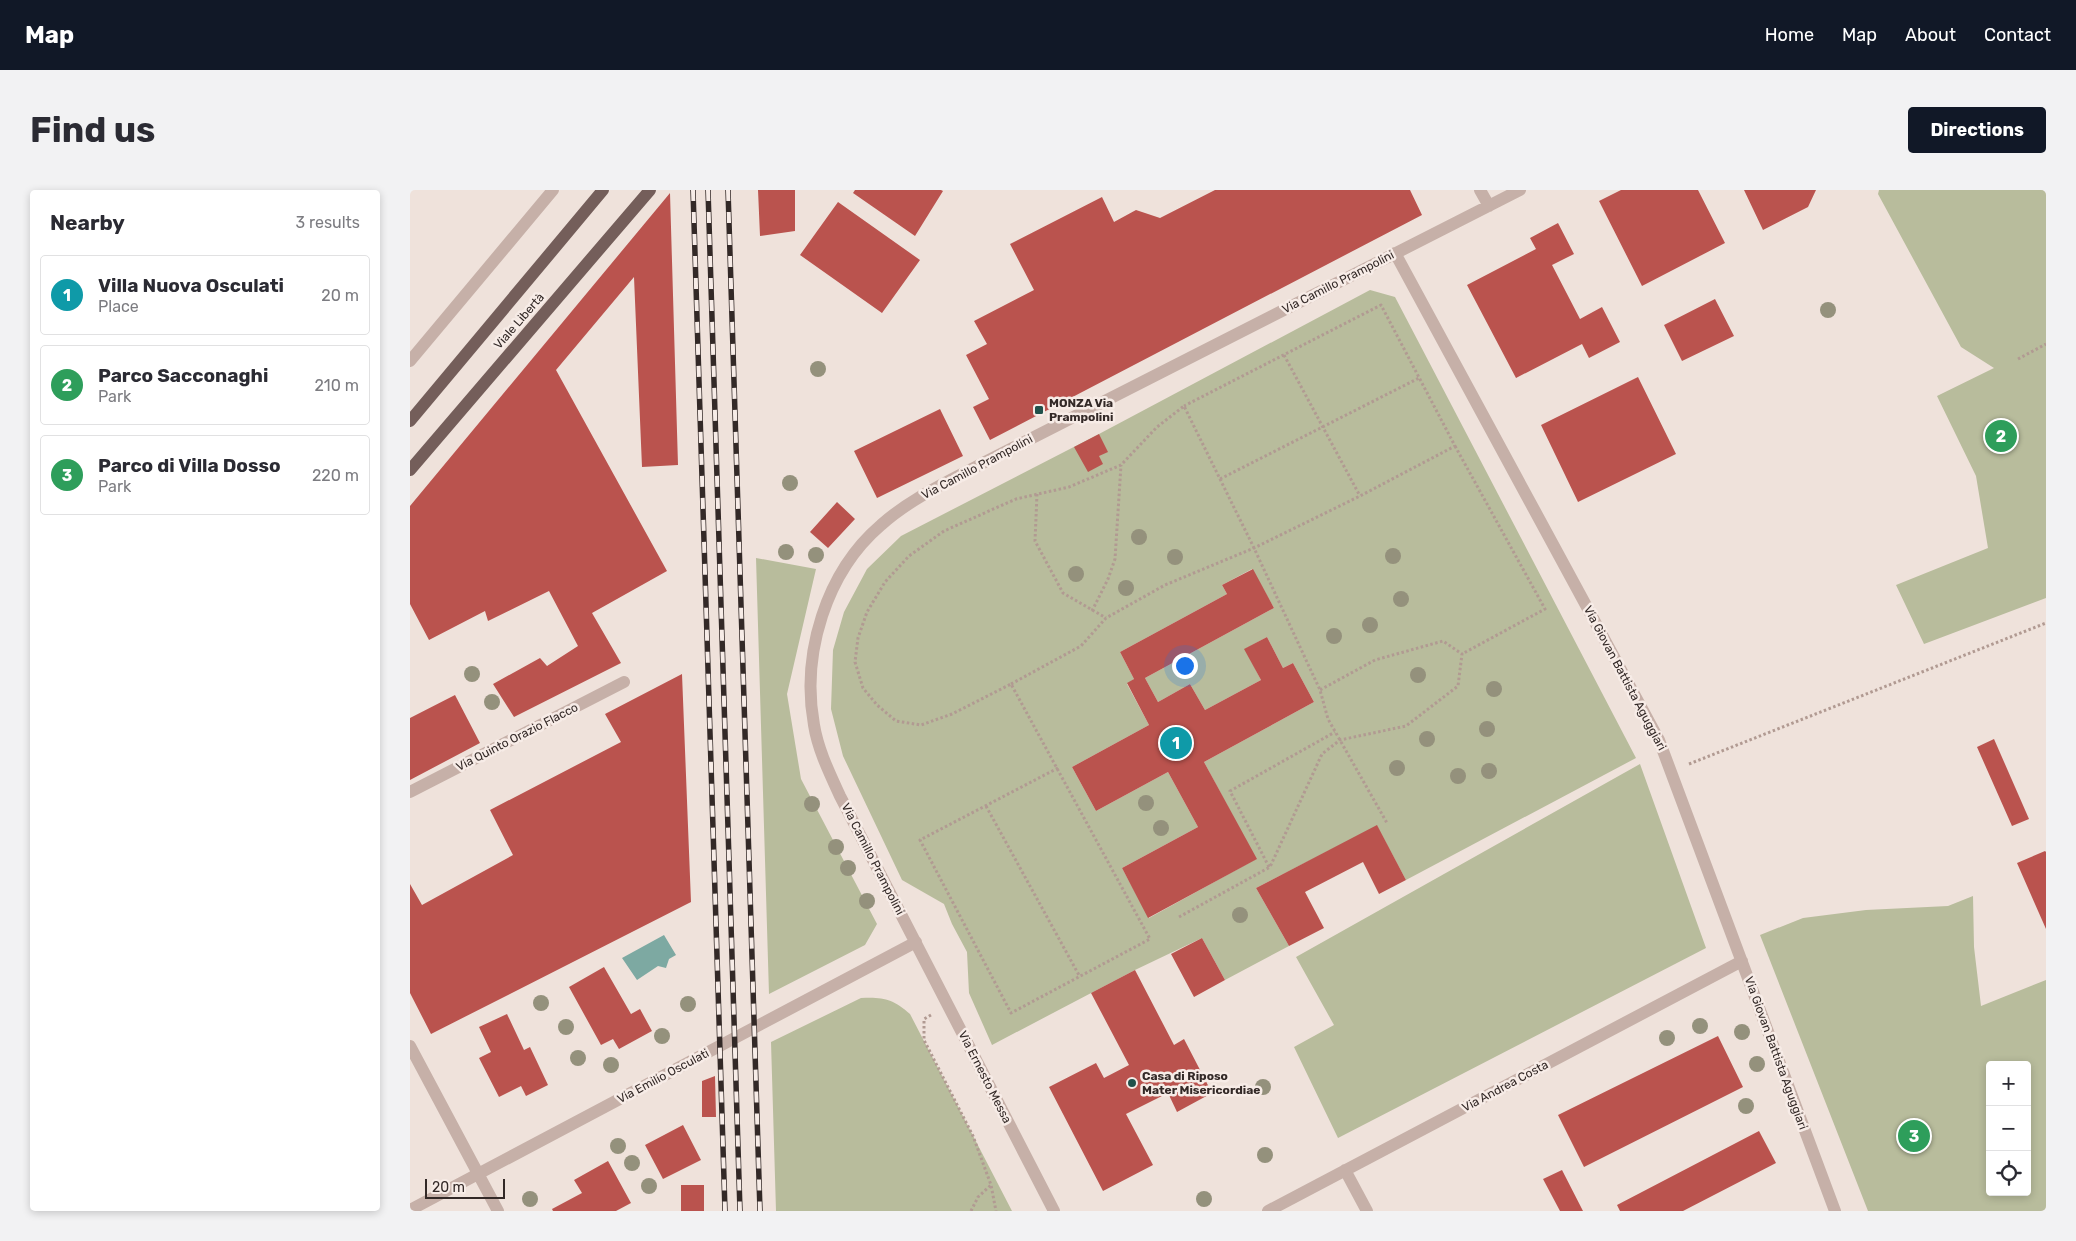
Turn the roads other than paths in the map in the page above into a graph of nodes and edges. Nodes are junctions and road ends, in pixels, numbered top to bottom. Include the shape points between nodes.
1 (552, 190) edge
2 (603, 190) edge
3 (650, 190) edge
4 (1480, 190) edge
5 (1520, 190) edge
6 (1489, 206) junction
7 (1395, 253) junction
8 (410, 361) edge
9 (410, 420) edge
10 (410, 470) edge
11 (624, 682) dead end
12 (410, 792) edge
13 (916, 942) junction
14 (1742, 961) junction
15 (410, 1046) edge
16 (1346, 1170) junction
17 (477, 1174) junction
18 (410, 1210) edge
19 (498, 1211) edge
20 (1054, 1211) edge
21 (1268, 1211) edge
22 (1368, 1211) edge
23 (1835, 1211) edge

1 - 8 street
2 - 9 main road, Viale Libertà
3 - 10 main road, Viale Libertà
4 - 6 street
5 - 6 street, Via Camillo Prampolini
6 - 7 street, Via Camillo Prampolini
7 - 13 street, Via Camillo Prampolini via 911,502 880,525 848,559 820,621 810,688 814,726 840,796
7 - 14 street, Via Giovan Battista Aguggiari via 1660,740
11 - 12 street, Via Quinto Orazio Flacco
13 - 17 street, Via Emilio Osculati
13 - 20 street, Via Ernesto Messa
14 - 16 street, Via Andrea Costa
14 - 23 street, Via Giovan Battista Aguggiari
15 - 17 street
16 - 21 street, Via Andrea Costa
16 - 22 street
17 - 18 street, Via Emilio Osculati
17 - 19 street

